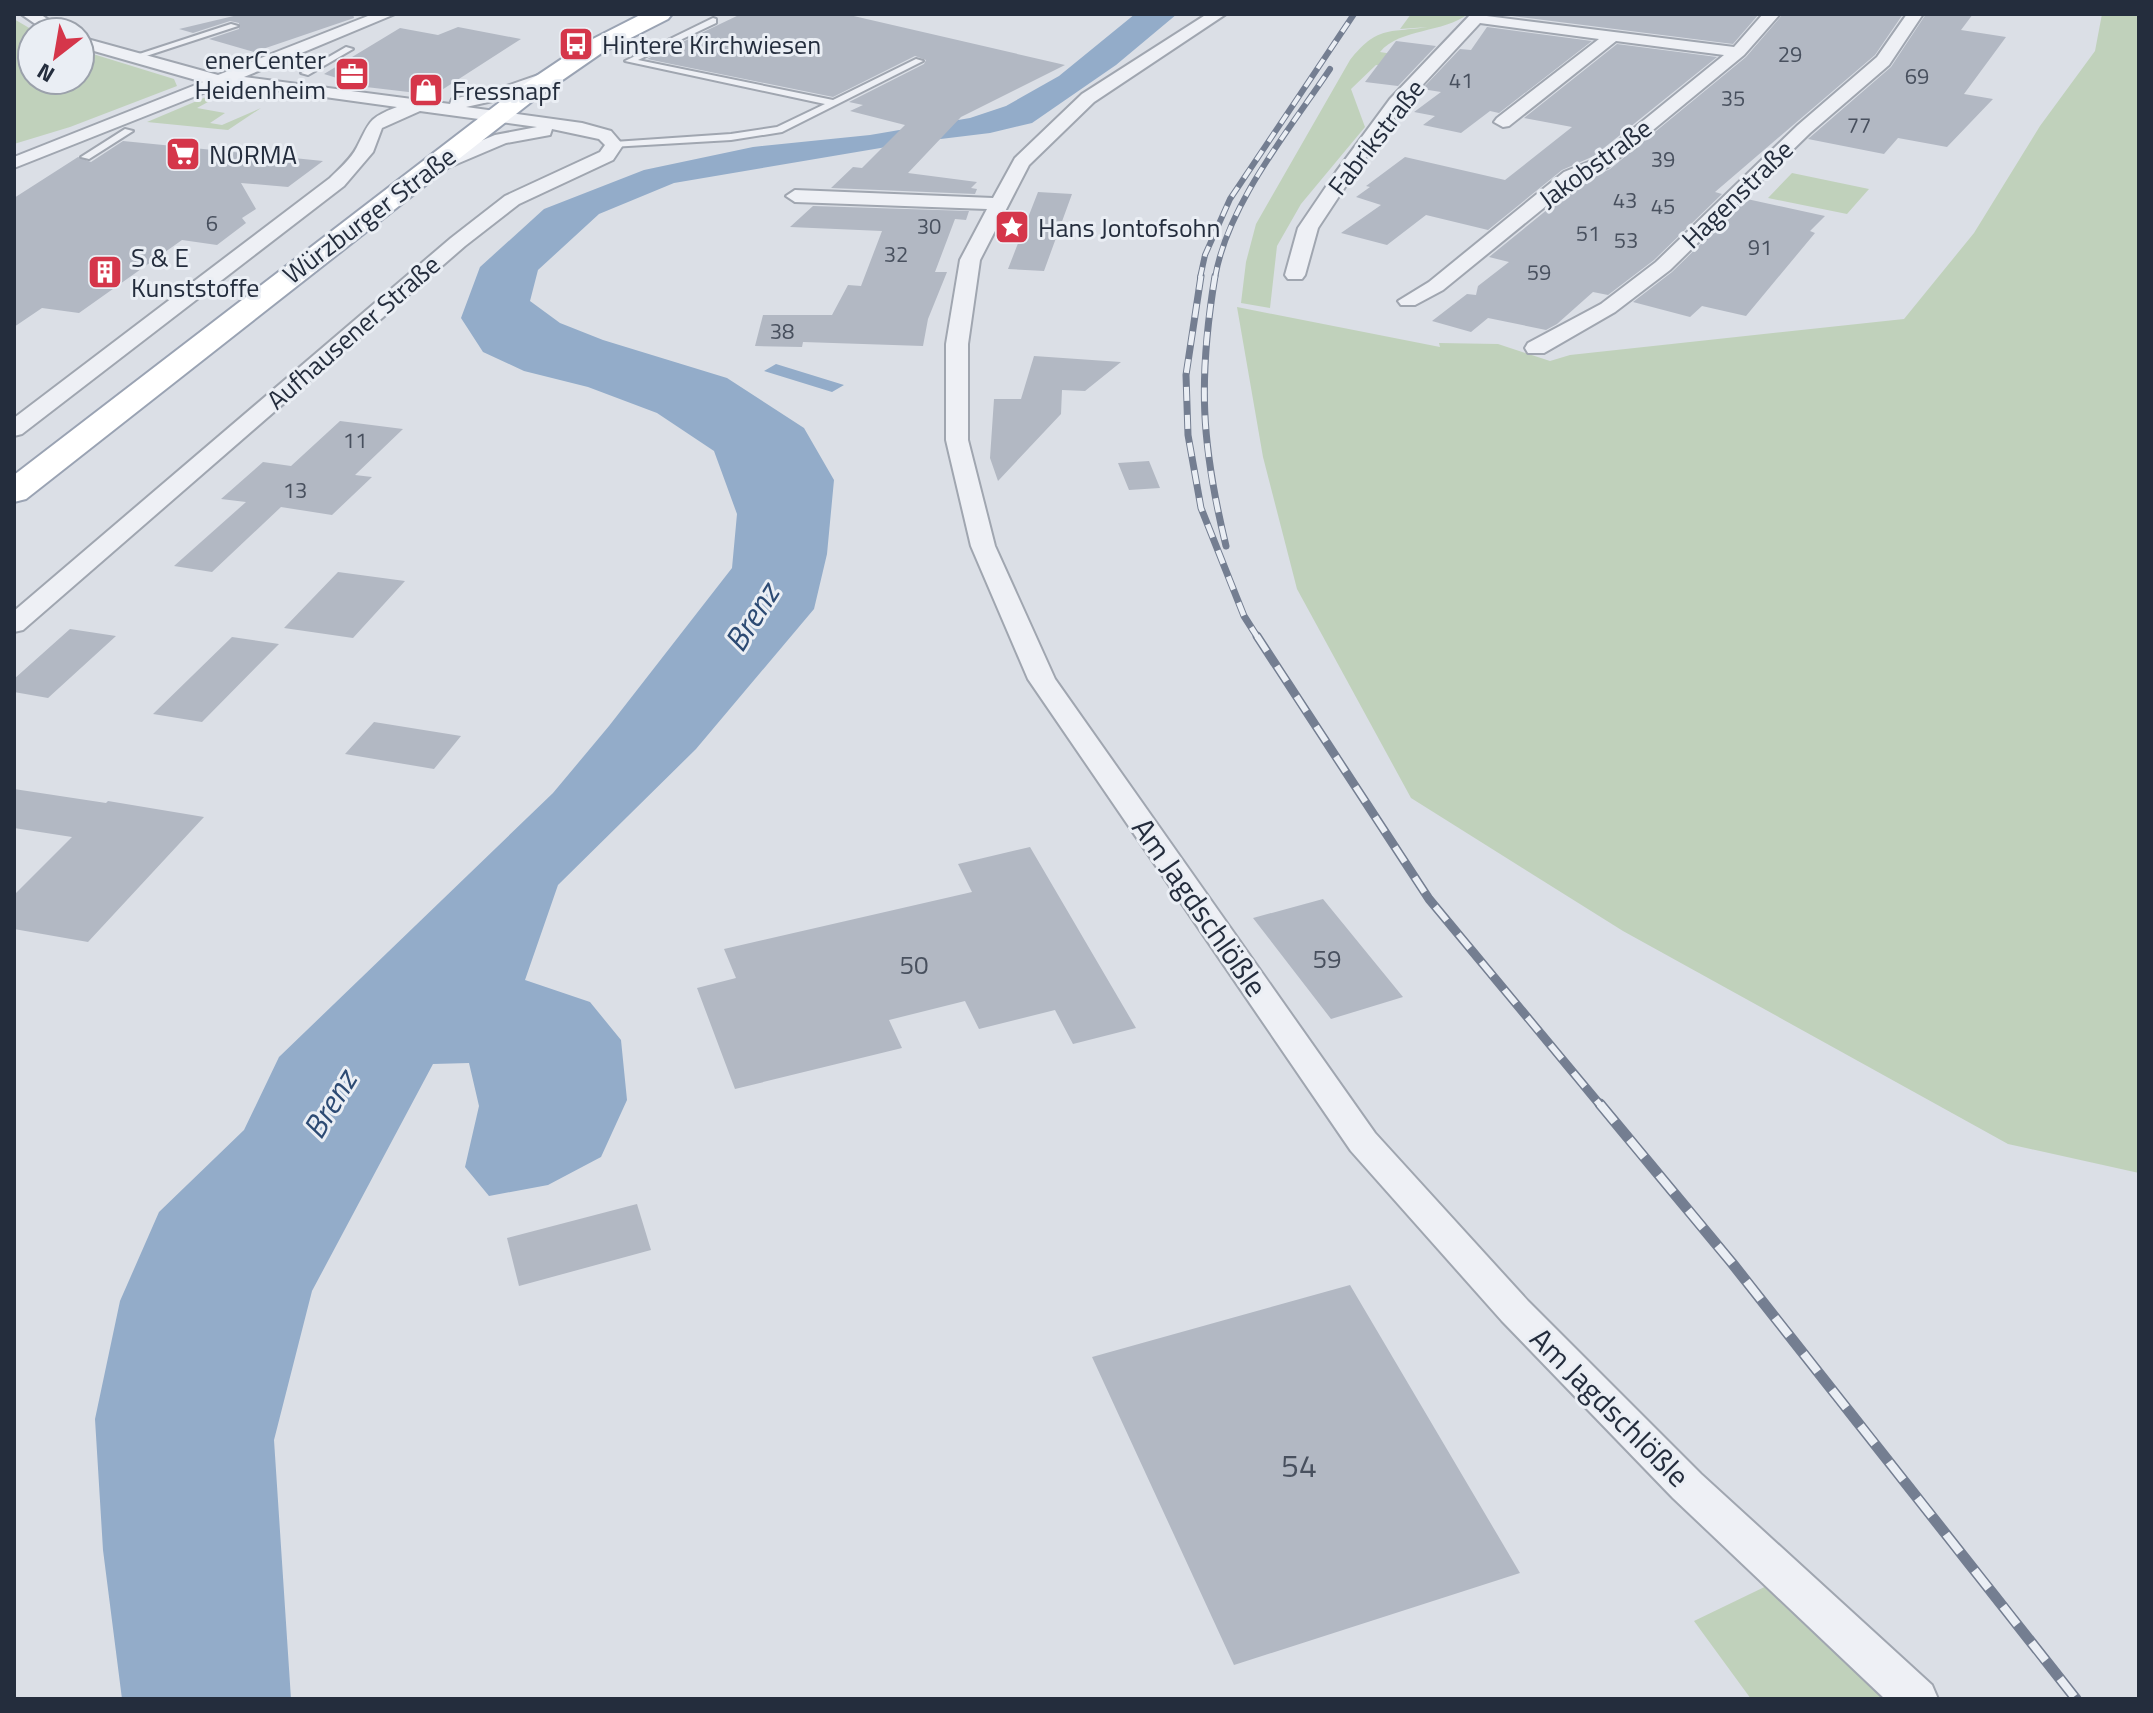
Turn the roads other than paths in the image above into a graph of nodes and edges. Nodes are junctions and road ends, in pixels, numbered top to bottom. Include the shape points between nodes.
1 (387, 14) edge
2 (660, 14) edge
3 (1218, 14) edge
4 (1602, 14) edge
5 (1772, 14) edge
6 (1915, 14) edge
7 (1479, 16) edge
8 (713, 21) dead end
9 (234, 26) dead end
10 (1582, 33) junction
11 (1611, 37) junction
12 (96, 47) edge
13 (349, 49) dead end
14 (287, 52) junction
15 (1738, 52) junction
16 (131, 58) junction
17 (327, 59) junction
18 (919, 61) dead end
19 (305, 73) dead end
20 (550, 76) junction
21 (219, 81) junction
22 (834, 103) junction
23 (423, 106) junction
24 (498, 116) junction
25 (1503, 122) dead end
26 (572, 126) junction
27 (128, 131) dead end
28 (614, 145) junction
29 (86, 157) dead end
30 (14, 163) edge
31 (433, 168) junction
32 (795, 196) dead end
33 (999, 204) junction
34 (1295, 275) dead end
35 (1408, 301) dead end
36 (1536, 348) dead end
37 (14, 429) edge
38 (14, 492) edge
39 (14, 624) edge
40 (1916, 1699) edge

1 - 14 street
2 - 20 main road, Würzburger Straße
3 - 33 street, Am Jagdschlößle via 1088,98 1021,162
4 - 10 street
5 - 15 street, Jakobstraße
6 - 36 street, Hagenstraße via 1883,61 1804,129 1663,266 1608,308
7 - 10 street
7 - 34 street, Fabrikstraße via 1396,103 1343,176 1308,228
8 - 22 lane via 629,61
9 - 16 lane
10 - 11 street
11 - 15 street
11 - 25 street
12 - 16 street
13 - 17 lane
14 - 17 lane
14 - 21 street
15 - 35 street, Jakobstraße via 1602,163 1571,176 1436,286
16 - 21 street
17 - 19 lane
18 - 22 lane
20 - 23 street via 482,99
20 - 24 main road, Würzburger Straße
21 - 23 street
21 - 30 street
22 - 28 lane via 779,130
23 - 24 street
23 - 37 street via 382,119 355,165 337,182
24 - 26 street
24 - 31 main road, Würzburger Straße
26 - 28 street via 605,135
26 - 31 street via 501,139
27 - 29 lane
28 - 39 street, Aufhausener Straße via 607,156 512,200 458,242
31 - 38 main road, Würzburger Straße
32 - 33 street
33 - 40 street, Am Jagdschlößle via 970,260 957,344 957,440 983,546 1042,679 1363,1142 1515,1311 1687,1486

